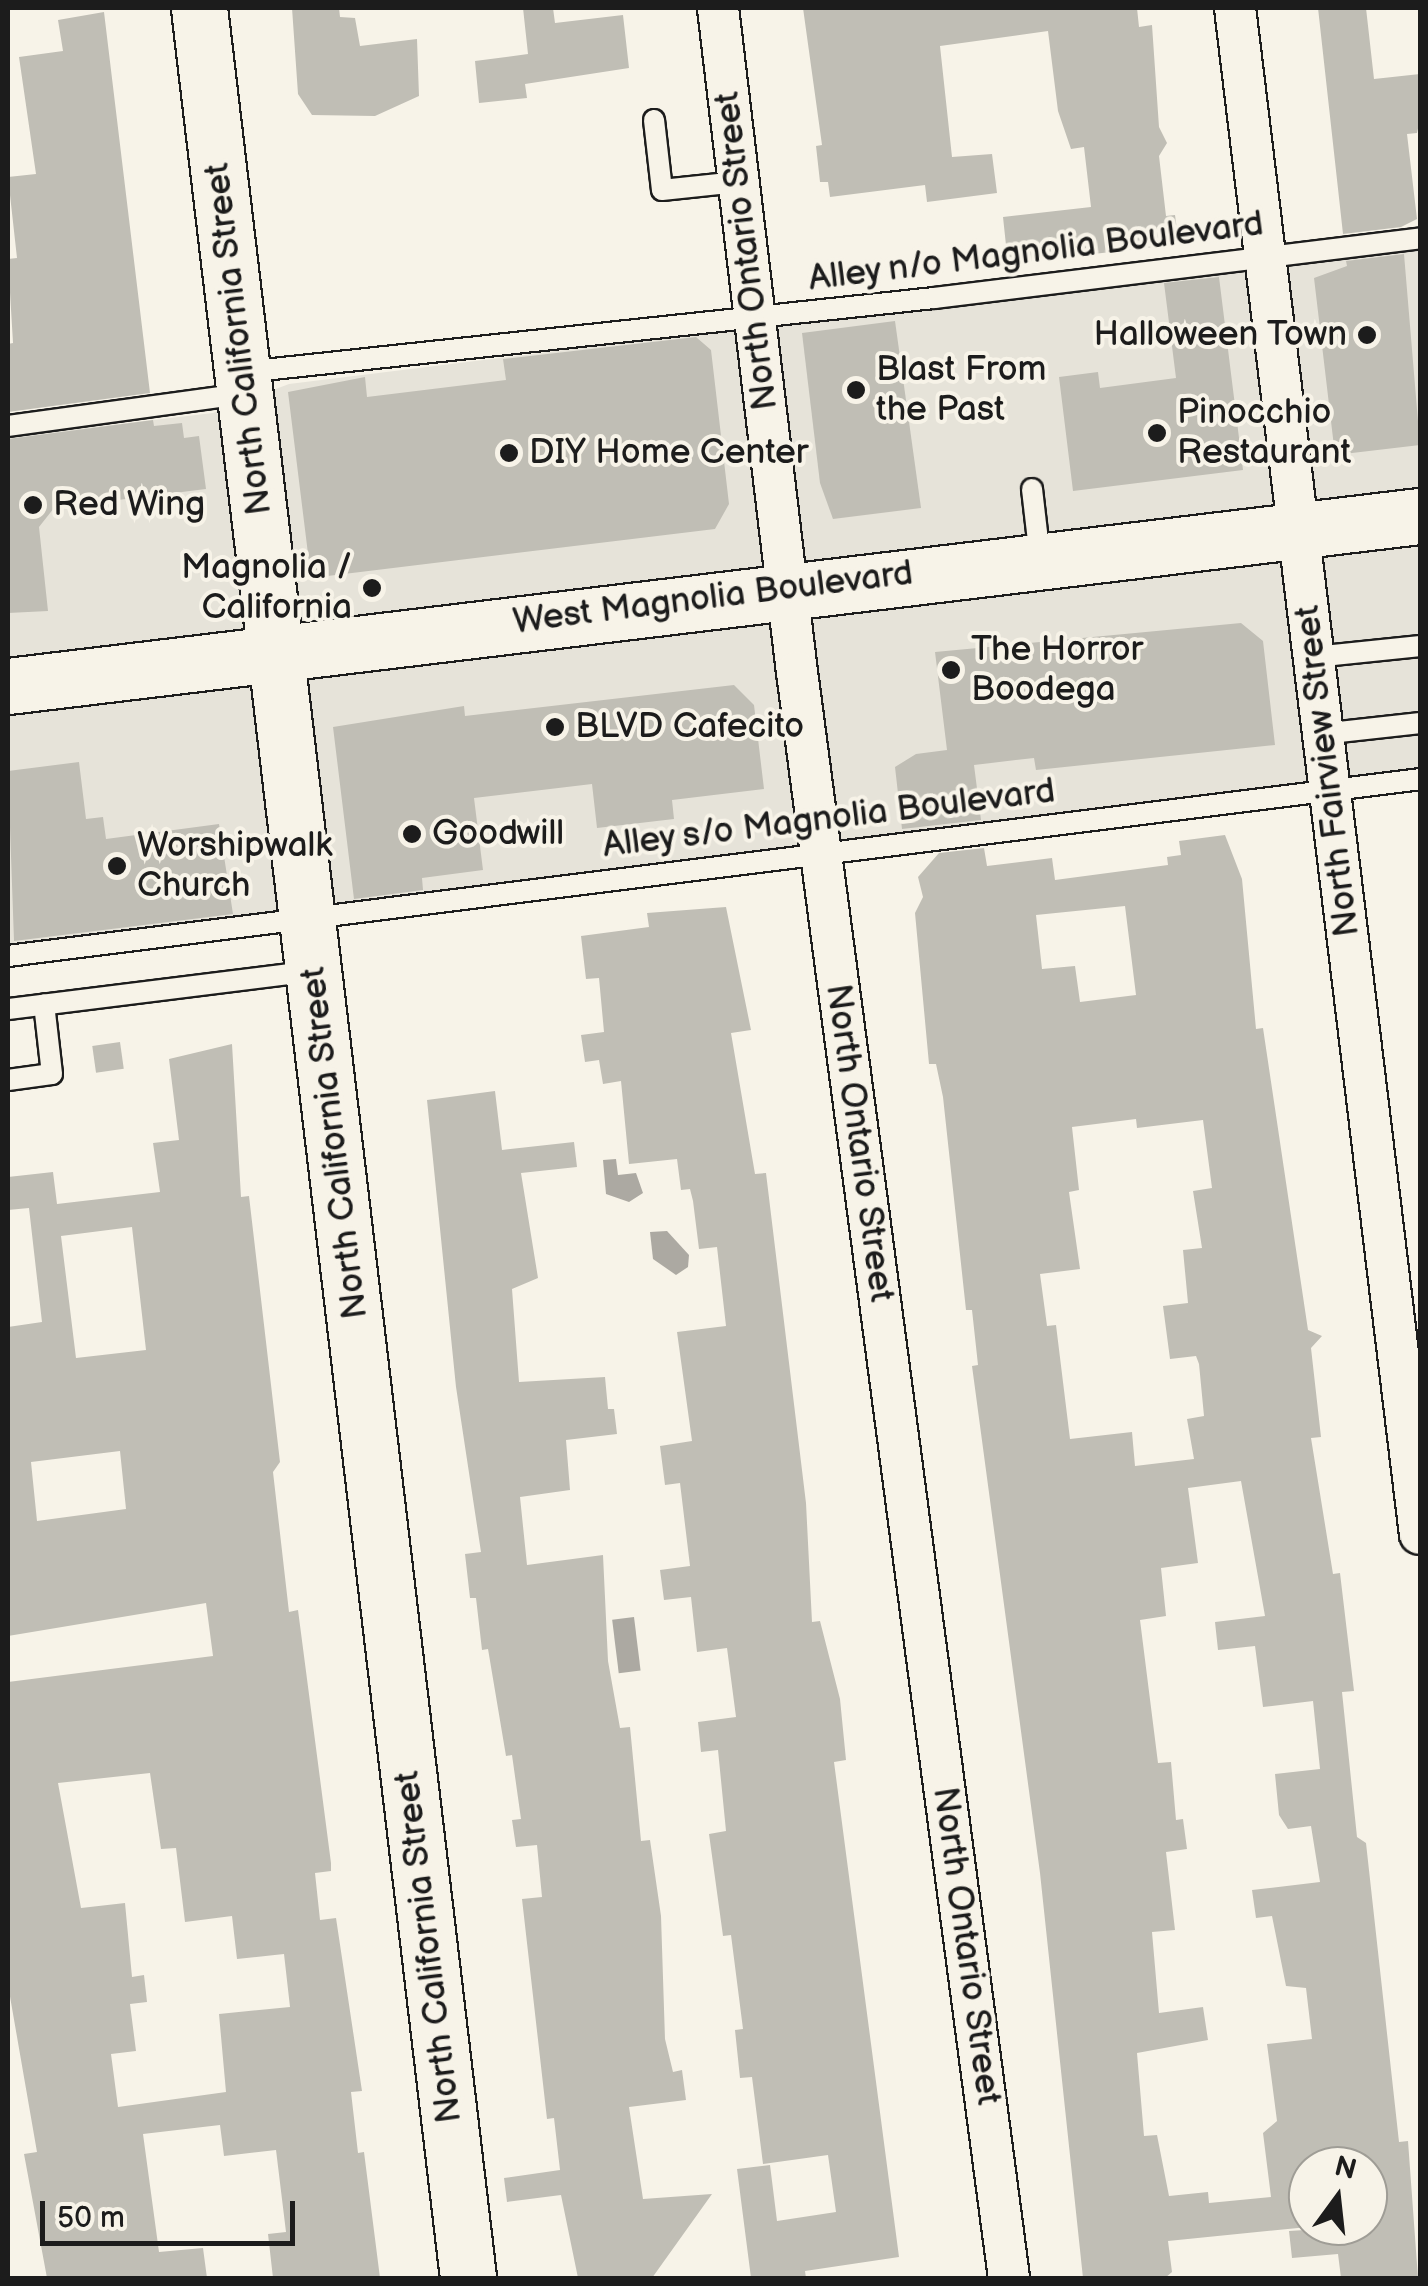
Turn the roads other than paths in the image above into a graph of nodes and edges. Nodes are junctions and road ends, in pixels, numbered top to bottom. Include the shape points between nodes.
1 (200, 8) edge
2 (718, 8) edge
3 (1234, 8) edge
4 (654, 120) dead end
5 (738, 182) junction
6 (1420, 238) edge
7 (1264, 257) junction
8 (755, 317) junction
9 (243, 383) junction
10 (8, 426) edge
11 (1032, 489) dead end
12 (1420, 516) edge
13 (1299, 530) junction
14 (1040, 558) junction
15 (788, 588) junction
16 (1420, 646) edge
17 (1314, 657) junction
18 (276, 658) junction
19 (8, 686) edge
20 (1420, 722) edge
21 (1322, 734) junction
22 (1420, 779) edge
23 (1329, 788) junction
24 (821, 853) junction
25 (308, 918) junction
26 (8, 956) edge
27 (315, 971) junction
28 (44, 1004) junction
29 (8, 1009) edge
30 (8, 1080) edge
31 (1420, 1534) edge
32 (468, 2278) edge
33 (1009, 2278) edge

1 - 9 street, North California Street
2 - 5 street, North Ontario Street
3 - 7 street, North Fairview Street
4 - 5 lane via 662,190
5 - 8 street, North Ontario Street
6 - 7 lane, Alley n/o Magnolia Boulevard
7 - 8 lane, Alley n/o Magnolia Boulevard
7 - 13 street, North Fairview Street
8 - 9 lane, Alley n/o Magnolia Boulevard
8 - 15 street, North Ontario Street
9 - 10 lane, Alley n/o Magnolia Boulevard
9 - 18 street, North California Street
11 - 14 lane
12 - 13 street, West Magnolia Boulevard
13 - 14 street, West Magnolia Boulevard
13 - 17 street, North Fairview Street
14 - 15 street, West Magnolia Boulevard
15 - 18 street, West Magnolia Boulevard
15 - 24 street, North Ontario Street
16 - 17 lane
17 - 21 street, North Fairview Street
18 - 19 street, West Magnolia Boulevard
18 - 25 street, North California Street
20 - 21 lane
21 - 23 street, North Fairview Street
22 - 23 lane, Alley s/o Magnolia Boulevard
23 - 24 lane, Alley s/o Magnolia Boulevard
23 - 31 street, North Fairview Street
24 - 25 lane, Alley s/o Magnolia Boulevard
24 - 33 street, North Ontario Street
25 - 26 lane, Alley s/o Magnolia Boulevard
25 - 27 street, North California Street
27 - 28 lane
27 - 32 street, North California Street
28 - 29 lane
28 - 30 lane via 52,1074

